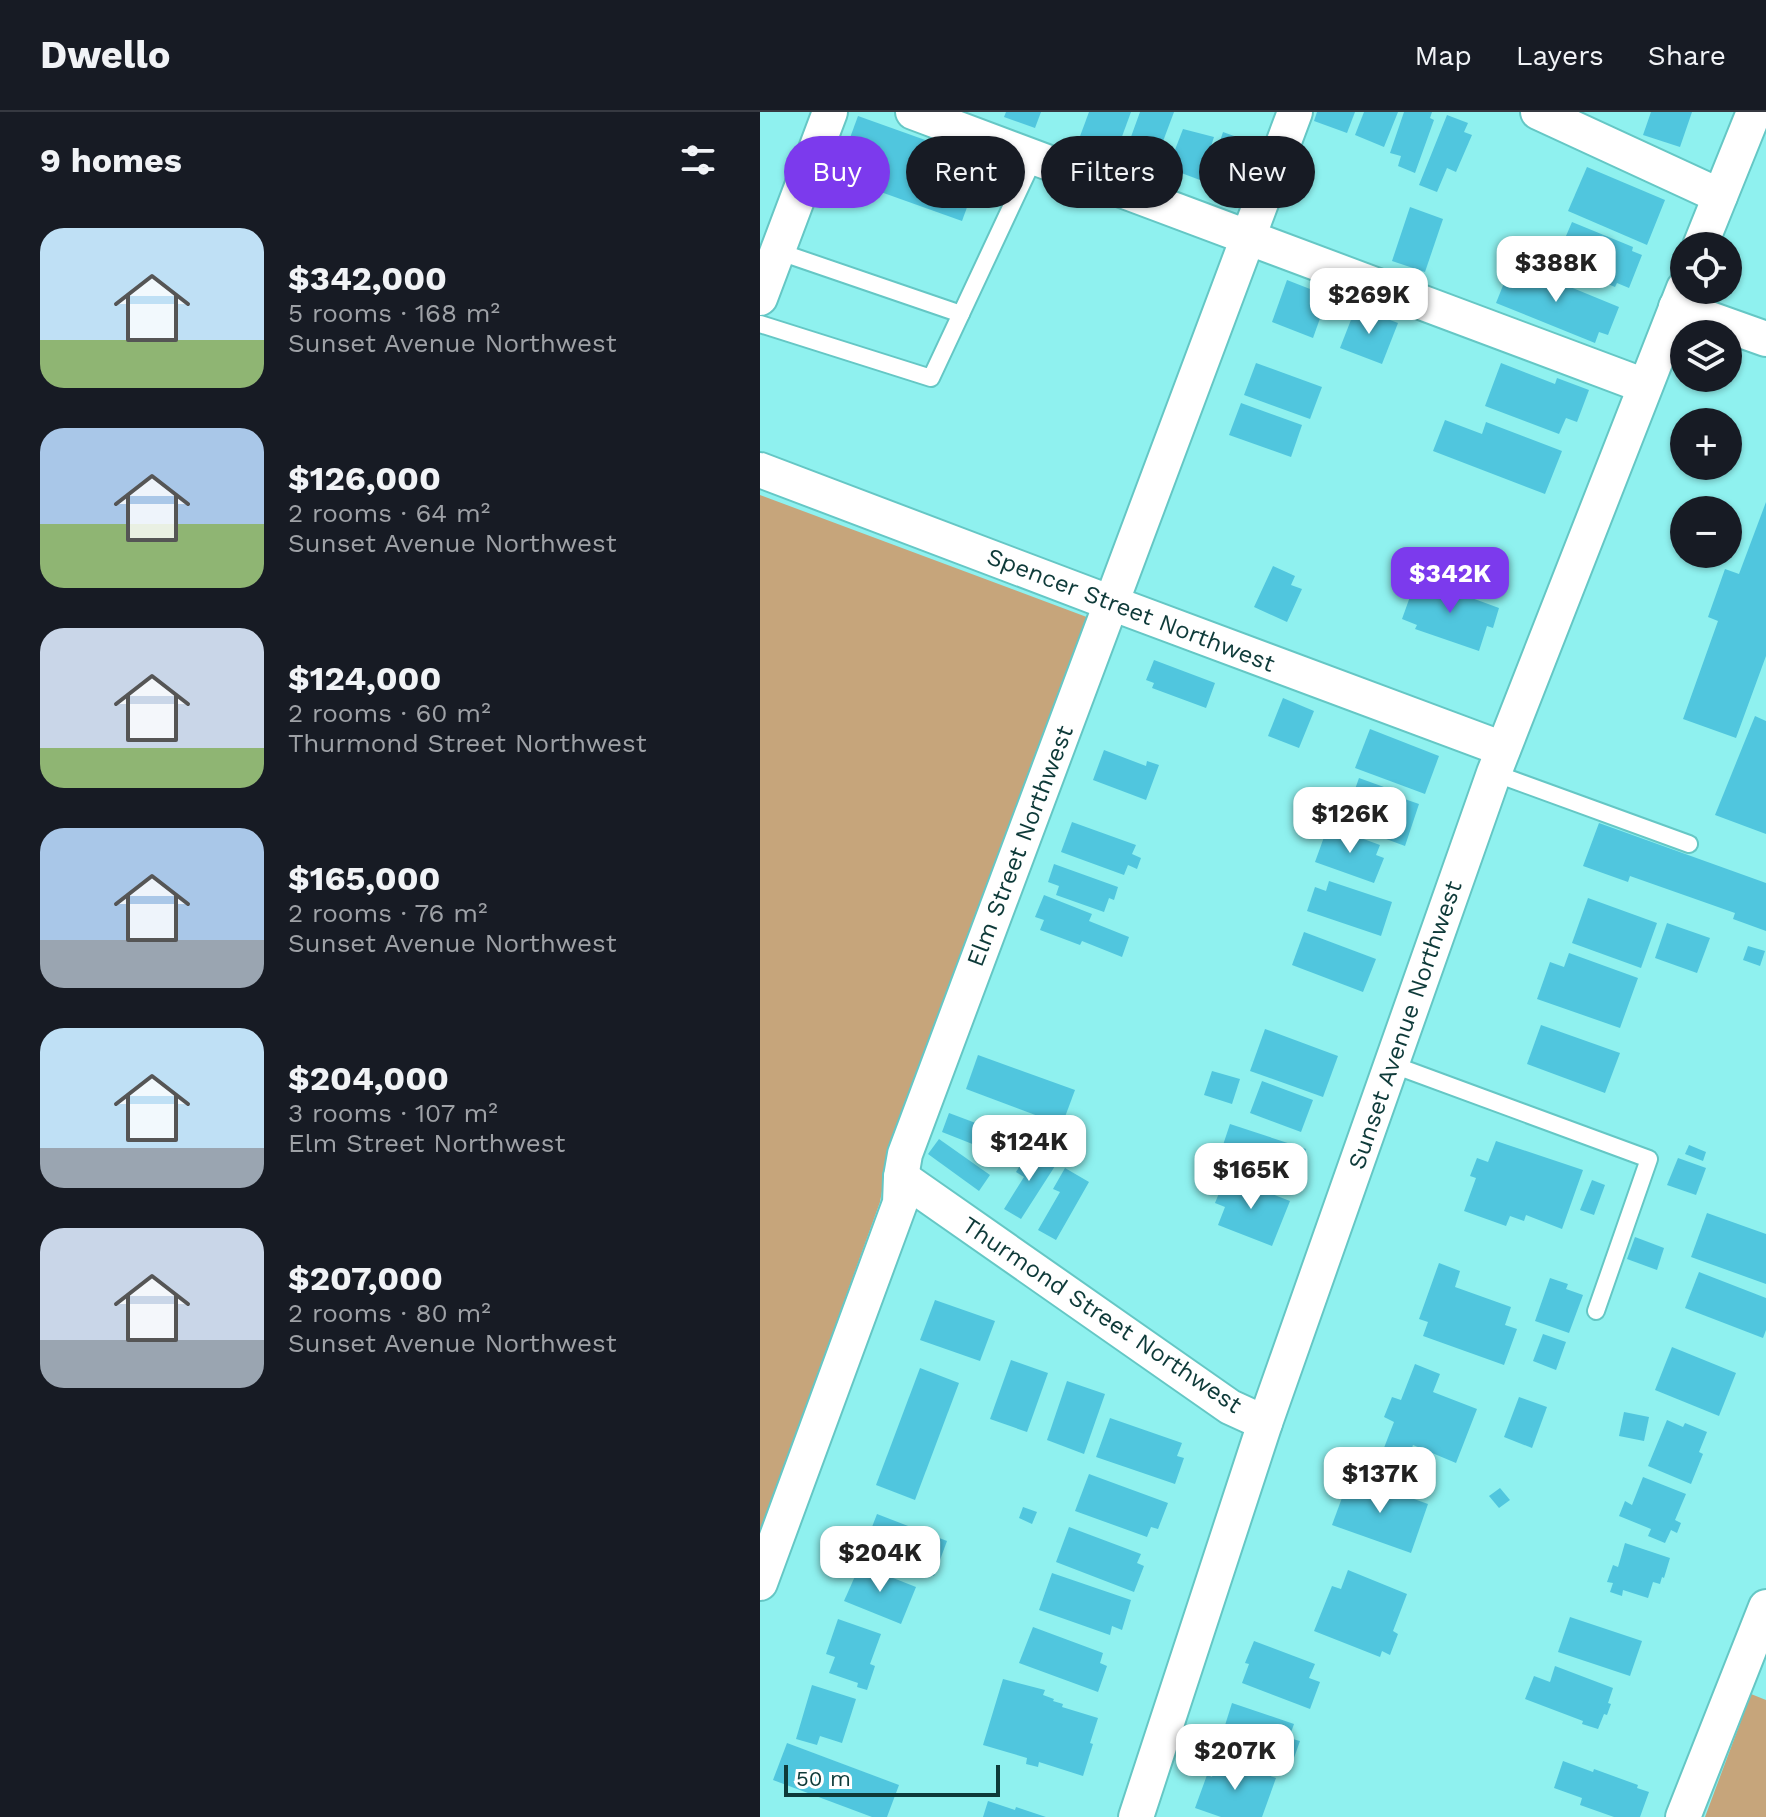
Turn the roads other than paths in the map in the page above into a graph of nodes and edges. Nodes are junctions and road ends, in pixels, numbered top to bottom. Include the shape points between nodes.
1 (830, 112) edge
2 (913, 112) edge
3 (1295, 112) edge
4 (1538, 112) edge
5 (1754, 112) edge
6 (1034, 158) junction
7 (1720, 196) junction
8 (1706, 232) edge
9 (1248, 238) junction
10 (777, 251) junction
11 (760, 298) edge
12 (1678, 304) edge
13 (1693, 304) edge
14 (961, 314) junction
15 (760, 324) edge
16 (1766, 339) edge
17 (1645, 386) junction
18 (760, 470) edge
19 (1111, 603) junction
20 (1499, 761) junction
21 (1689, 844) dead end
22 (1391, 1064) junction
23 (901, 1177) junction
24 (1596, 1311) dead end
25 (1265, 1423) junction
26 (760, 1583) edge
27 (1766, 1607) edge
28 (1136, 1817) edge
29 (1683, 1817) edge

1 - 10 street
2 - 6 street
3 - 9 street, Elm Street Northwest
4 - 7 street
5 - 7 street
6 - 9 street
6 - 14 lane
7 - 8 street
9 - 17 street
9 - 19 street, Elm Street Northwest
10 - 11 street
10 - 14 lane
12 - 17 street, Sunset Avenue Northwest
13 - 16 street
14 - 15 lane via 931,378
17 - 20 street, Sunset Avenue Northwest
18 - 19 street, Spencer Street Northwest
19 - 20 street, Spencer Street Northwest
19 - 23 street, Elm Street Northwest via 905,1154
20 - 21 lane
20 - 22 street, Sunset Avenue Northwest
22 - 24 lane via 1649,1159
22 - 25 street, Sunset Avenue Northwest
23 - 25 street, Thurmond Street Northwest via 1230,1407
23 - 26 street, Elm Street Northwest via 900,1203
25 - 28 street, Sunset Avenue Northwest
27 - 29 street

